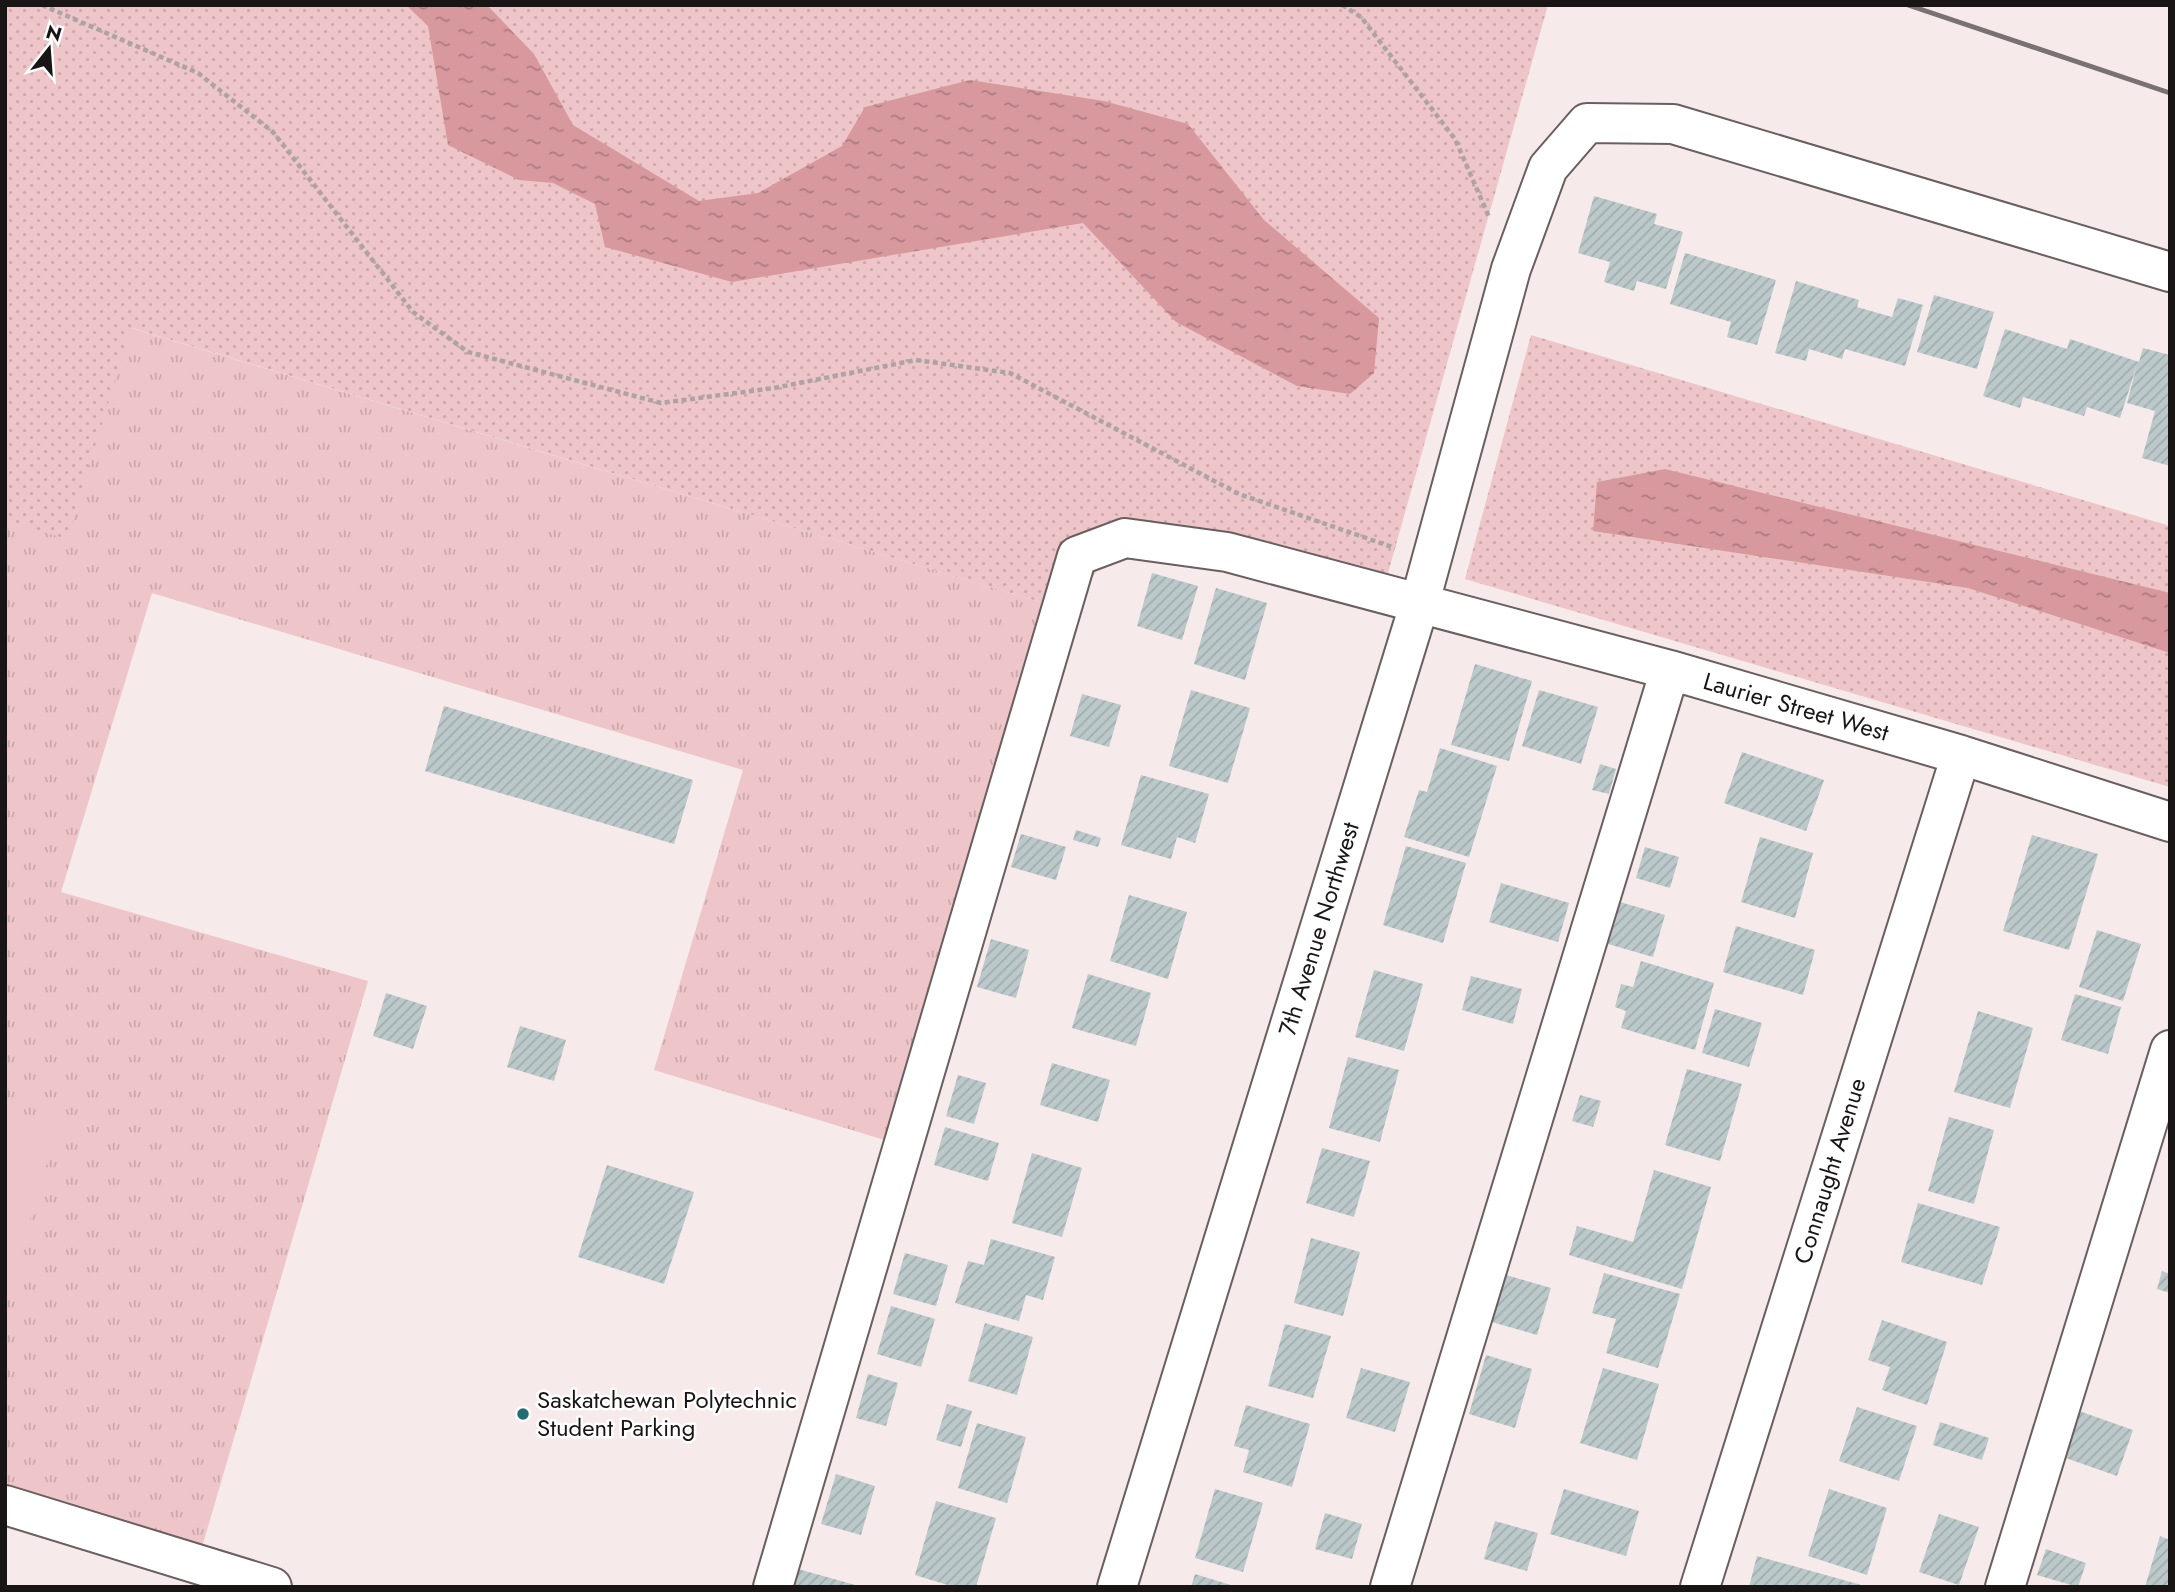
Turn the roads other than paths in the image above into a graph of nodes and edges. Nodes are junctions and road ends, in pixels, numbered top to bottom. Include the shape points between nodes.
1 (2170, 272) edge
2 (1420, 602) junction
3 (1670, 670) junction
4 (1961, 755) junction
5 (2170, 822) edge
6 (2170, 1049) edge
7 (5, 1505) edge
8 (272, 1587) edge
9 (773, 1587) edge
10 (1117, 1587) edge
11 (1390, 1587) edge
12 (1700, 1587) edge
13 (2005, 1587) edge

1 - 2 street, 7th Avenue Northwest via 1673,124 1587,123 1548,168 1511,269
2 - 3 street, Laurier Street West
2 - 9 street, Laurier Street West via 1227,552 1125,538 1077,556
2 - 10 street, 7th Avenue Northwest
3 - 4 street, Laurier Street West
3 - 11 street
4 - 5 street, Laurier Street West
4 - 12 street, Connaught Avenue
6 - 13 street
7 - 8 street

